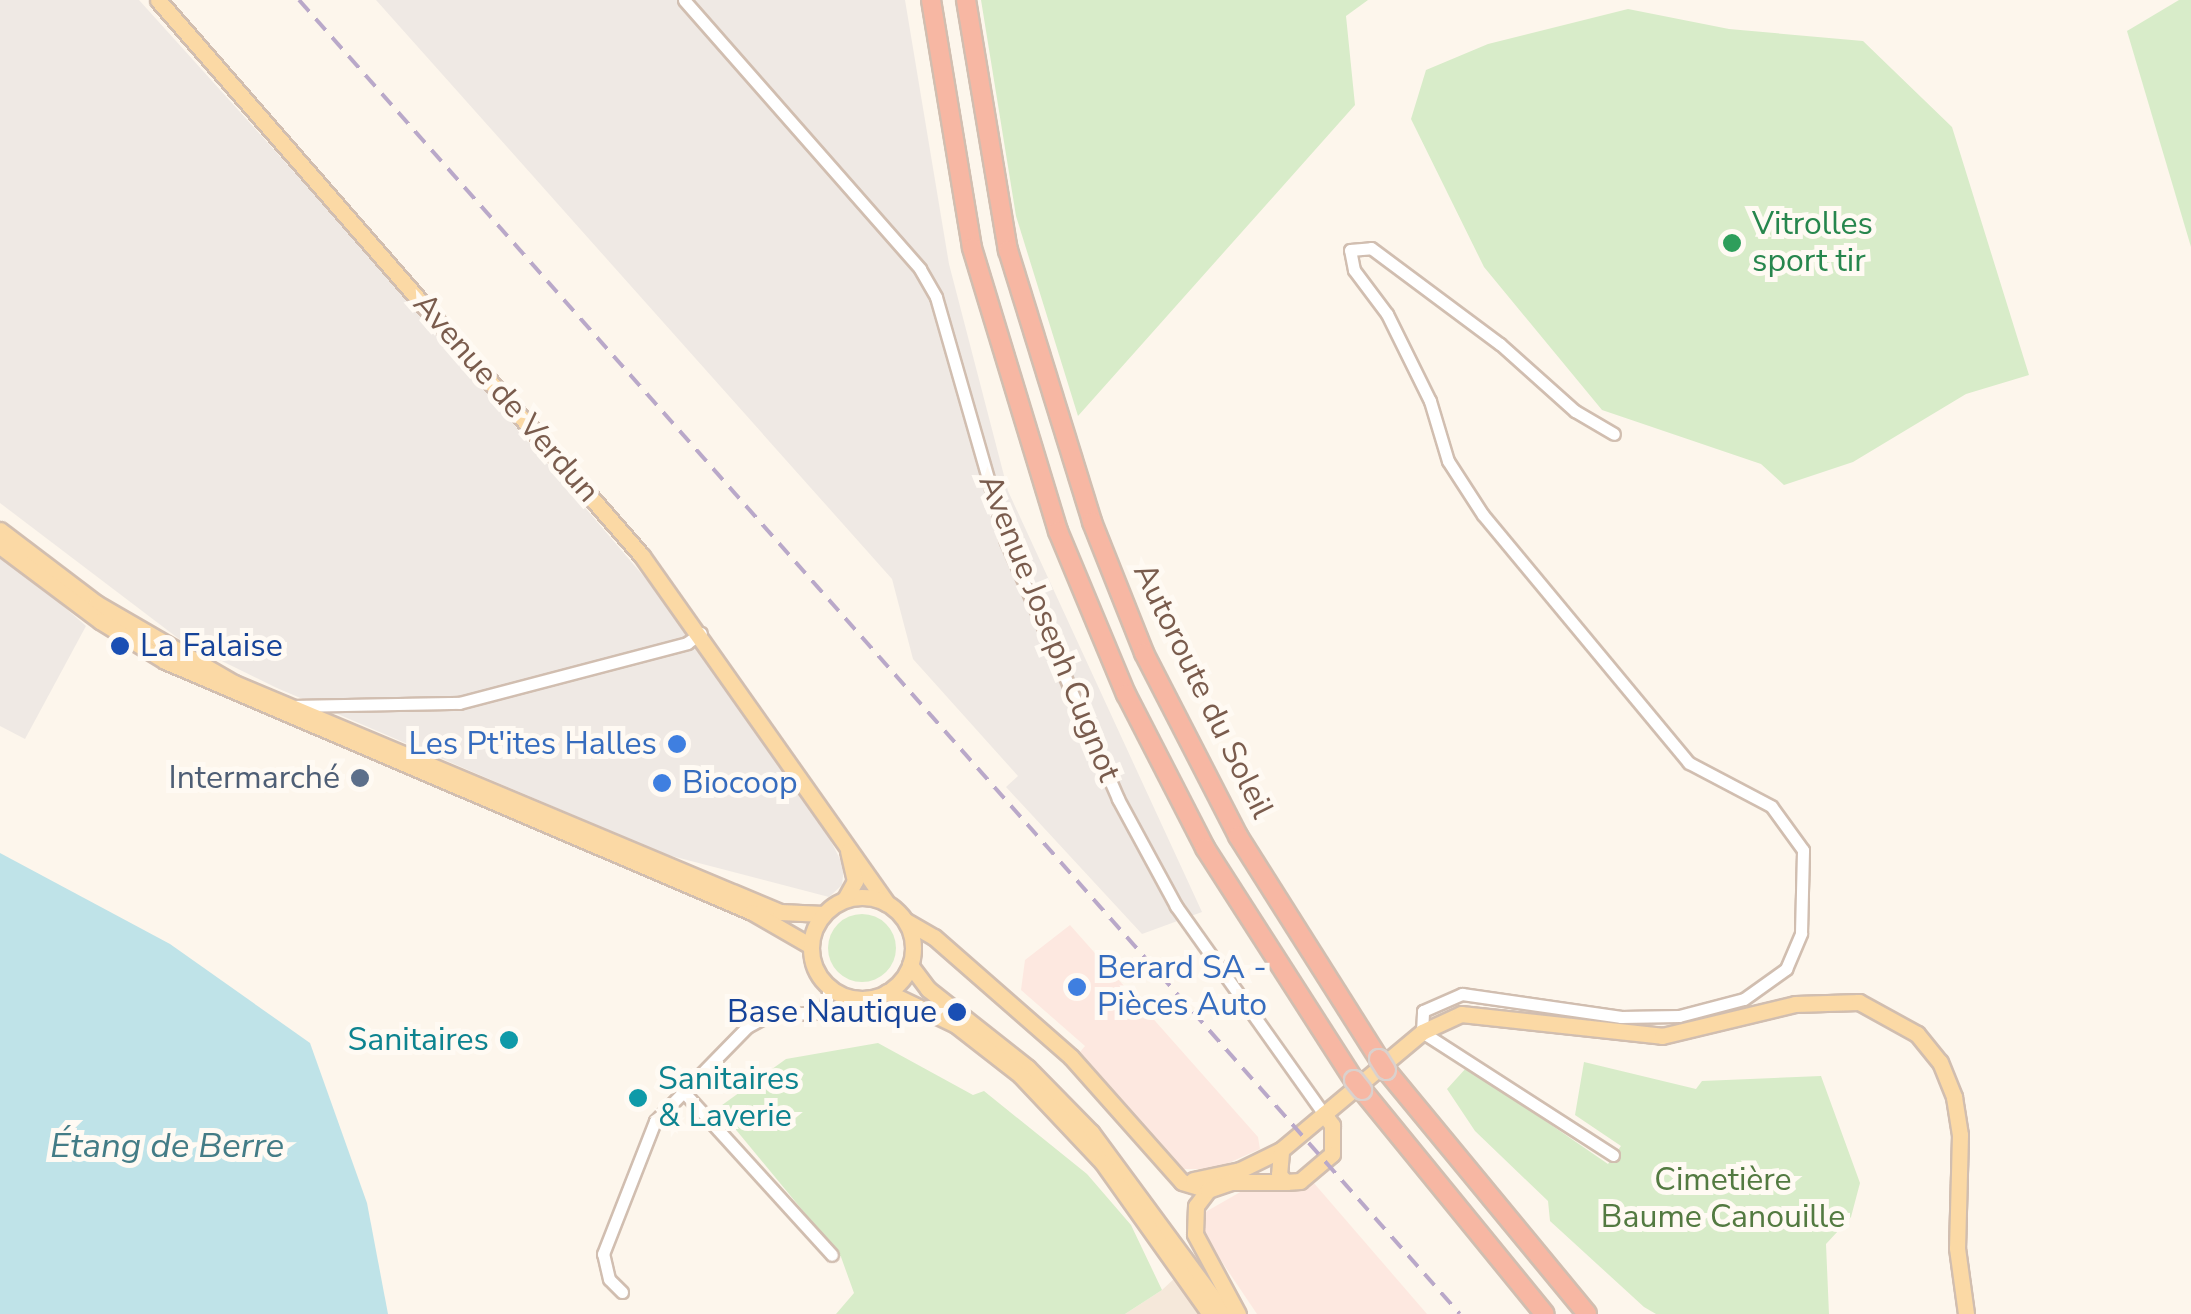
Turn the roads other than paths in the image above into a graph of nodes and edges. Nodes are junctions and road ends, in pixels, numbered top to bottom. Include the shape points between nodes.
1 (158, 0) edge
2 (684, 0) edge
3 (932, 0) edge
4 (966, 0) edge
5 (1614, 434) dead end
6 (0, 530) edge
7 (0, 546) edge
8 (701, 633) junction
9 (293, 706) junction
10 (830, 816) junction
11 (845, 899) junction
12 (887, 903) junction
13 (824, 914) junction
14 (906, 922) junction
15 (934, 937) junction
16 (811, 946) junction
17 (914, 946) junction
18 (910, 965) junction
19 (829, 987) junction
20 (888, 992) junction
21 (854, 998) junction
22 (825, 1012) junction
23 (1422, 1032) junction
24 (682, 1089) junction
25 (1324, 1114) junction
26 (1280, 1150) junction
27 (1614, 1155) dead end
28 (1175, 1175) junction
29 (1286, 1182) junction
30 (1208, 1190) junction
31 (832, 1255) dead end
32 (622, 1292) dead end
33 (1210, 1314) edge
34 (1224, 1314) edge
35 (1238, 1314) edge
36 (1546, 1314) edge
37 (1586, 1314) edge
38 (1966, 1314) edge

1 - 8 main road, Avenue de Verdun via 568,469
2 - 25 street, Avenue Joseph Cugnot via 920,269 936,297 1006,542 1118,799 1176,906
3 - 36 highway, Autoroute du Soleil via 972,248 1058,531 1126,694 1205,848 1358,1085
4 - 37 highway, Autoroute du Soleil via 1008,250 1092,522 1144,652 1238,836 1382,1064
5 - 23 street via 1575,411 1515,356 1371,248 1350,250 1354,270 1387,314 1430,401 1448,461 1483,515 1689,764 1771,806 1790,826 1803,850 1801,934 1777,980 1680,1016 1621,1017 1462,994 1423,1011
6 - 9 main road via 72,588 158,643
7 - 16 main road via 100,622 165,661 752,912
8 - 9 street via 687,643 459,703
8 - 10 main road, Avenue de Verdun
9 - 13 main road via 780,912
10 - 11 main road via 855,871
10 - 12 main road
11 - 12 main road
11 - 13 main road
12 - 14 main road
13 - 16 main road
14 - 15 main road
14 - 17 main road
15 - 17 main road
15 - 28 main road via 1071,1057
16 - 19 main road
17 - 18 main road
18 - 20 main road
18 - 34 main road via 928,989 1028,1068 1110,1154
19 - 21 main road
19 - 22 street
20 - 21 main road
20 - 33 main road via 956,1025 1020,1076 1102,1162
21 - 22 street
22 - 24 street via 767,1016
23 - 25 main road
23 - 27 street
23 - 38 main road via 1440,1020 1488,1012 1662,1036 1826,999 1890,1014 1940,1062 1954,1097 1960,1135 1956,1248
24 - 31 street
24 - 32 street via 655,1121 610,1228 603,1254 609,1279
25 - 26 main road
25 - 29 main road via 1332,1125 1332,1154 1313,1173
26 - 28 main road via 1208,1180
26 - 29 main road via 1276,1169
28 - 30 main road
29 - 30 main road via 1246,1178
30 - 35 main road via 1196,1206 1195,1234

